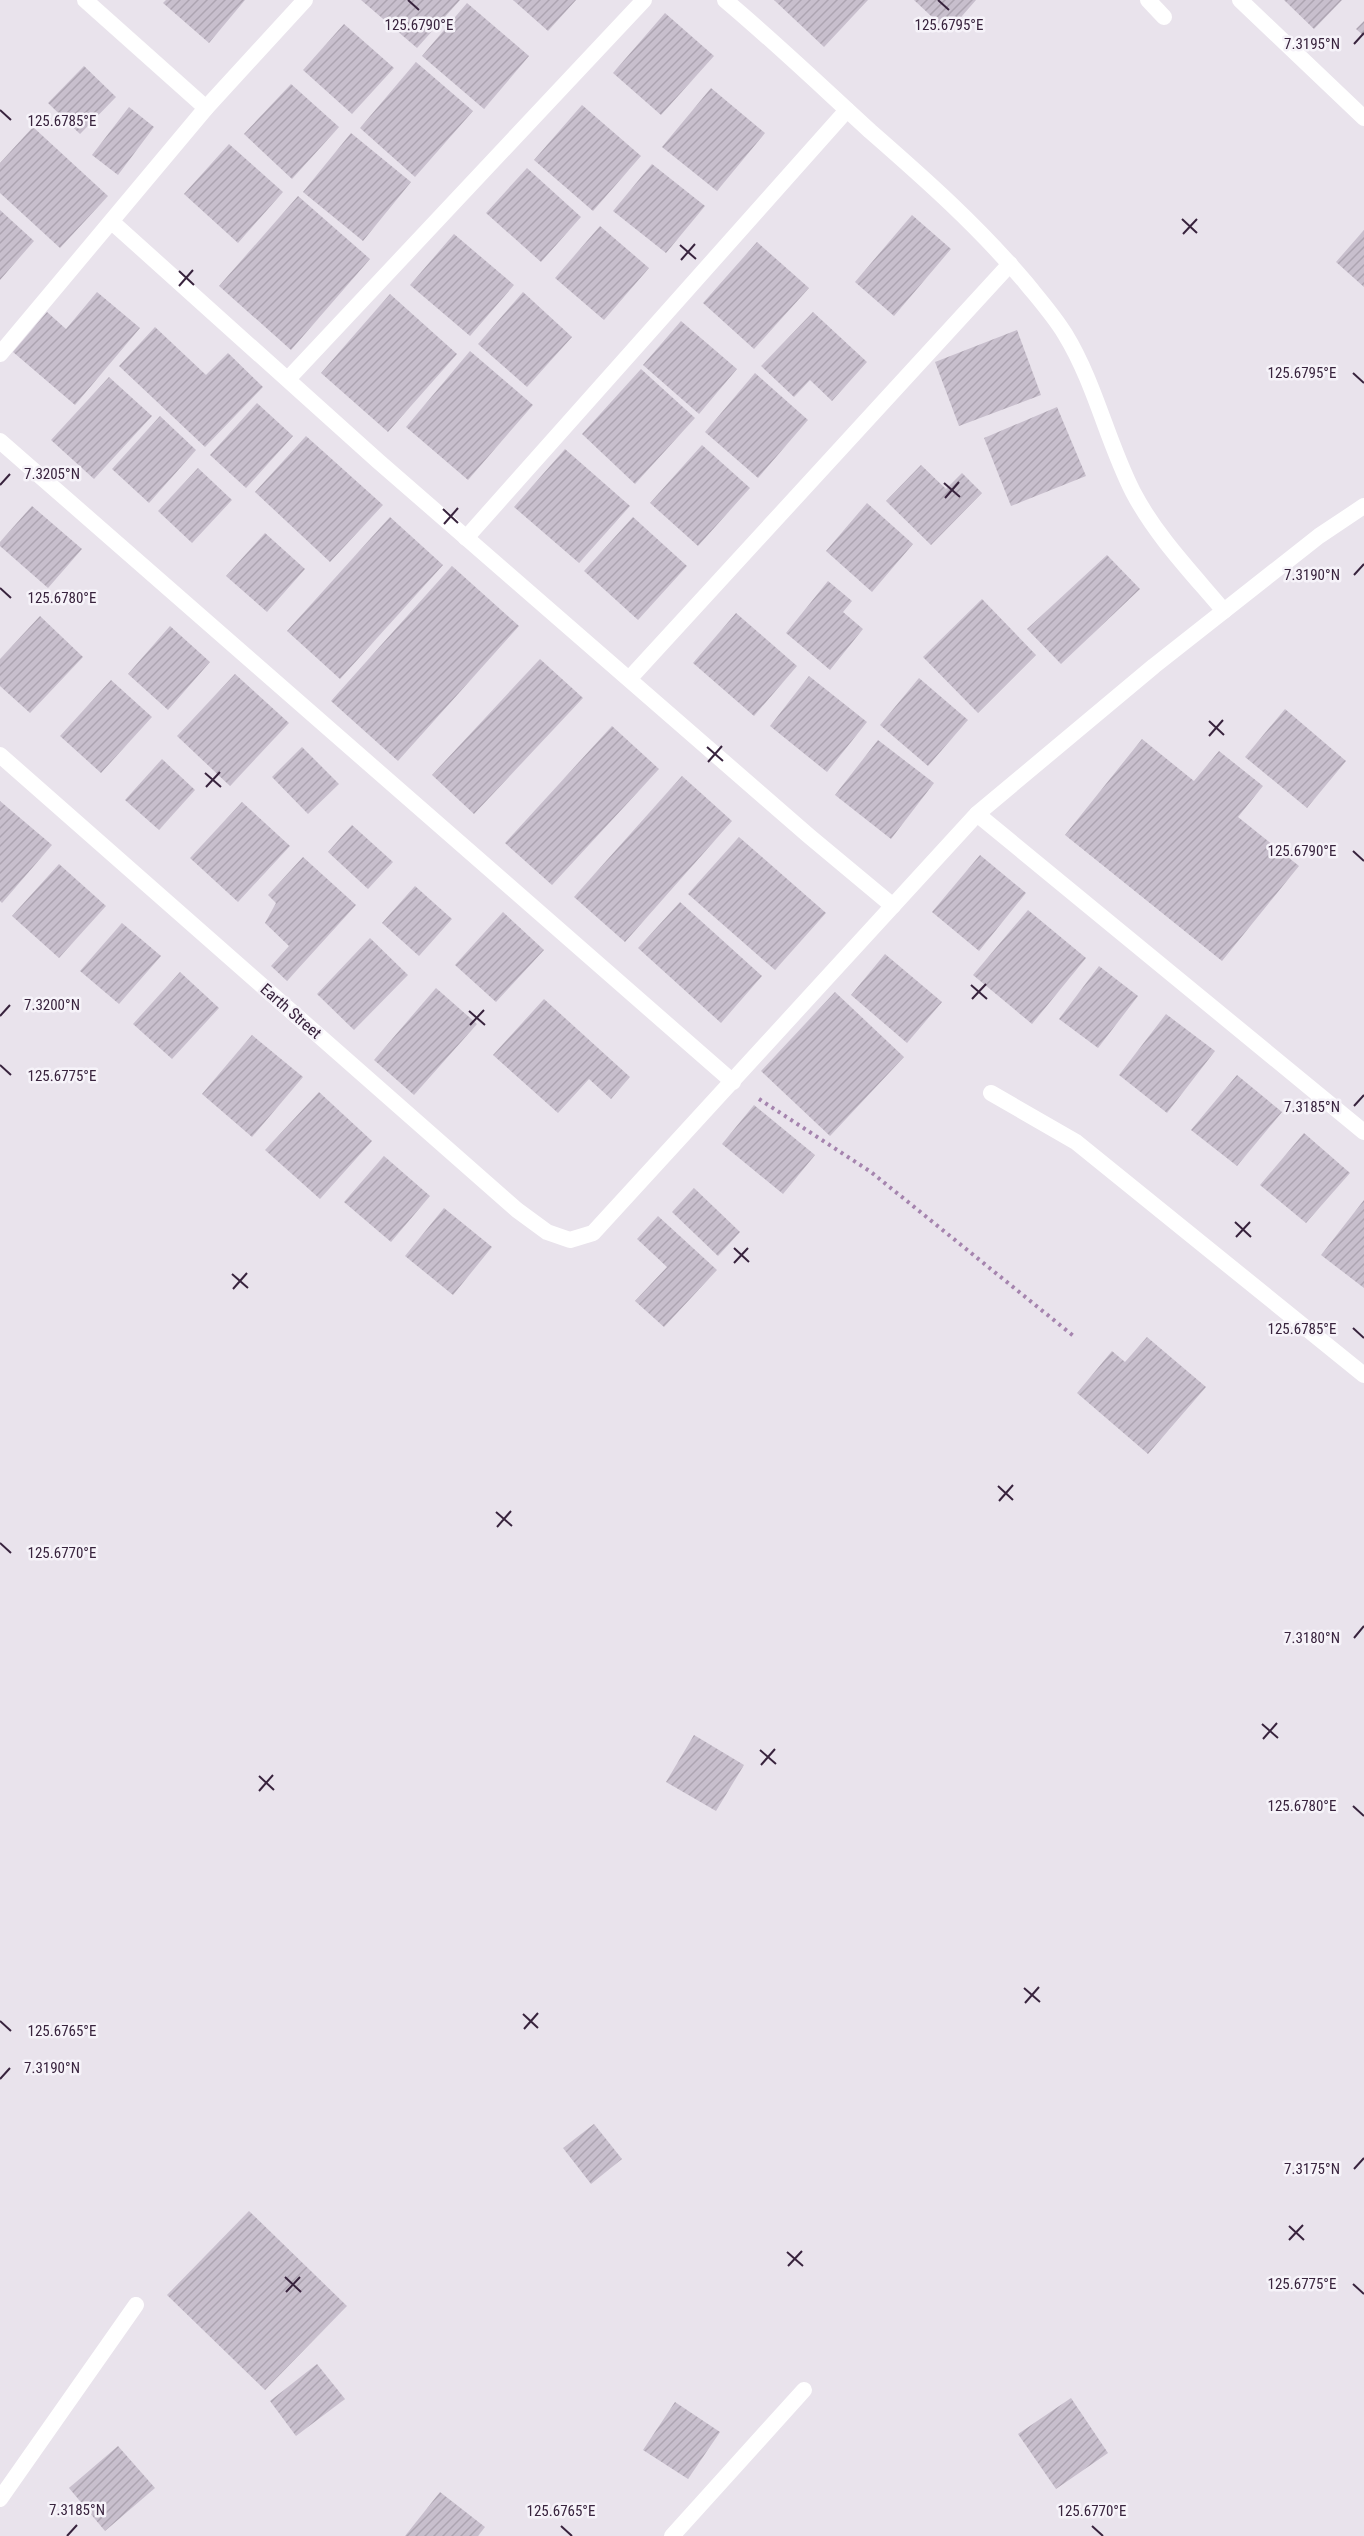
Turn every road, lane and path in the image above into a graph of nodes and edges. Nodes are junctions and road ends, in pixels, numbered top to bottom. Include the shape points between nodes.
1 (85, 0) edge
2 (305, 0) edge
3 (644, 0) edge
4 (725, 0) edge
5 (1148, 0) edge
6 (1240, 0) edge
7 (1164, 17) dead end
8 (206, 108) junction
9 (847, 110) junction
10 (1364, 118) edge
11 (112, 222) junction
12 (1010, 264) junction
13 (0, 354) edge
14 (288, 380) junction
15 (0, 441) edge
16 (1364, 506) edge
17 (466, 538) junction
18 (1224, 611) junction
19 (630, 678) junction
20 (0, 755) edge
21 (977, 814) junction
22 (893, 906) junction
23 (733, 1082) junction
24 (991, 1093) dead end
25 (1364, 1132) edge
26 (1076, 1338) dead end
27 (1364, 1375) edge
28 (136, 2305) dead end
29 (804, 2390) dead end
30 (0, 2499) edge
31 (672, 2536) edge

1 - 8 street
2 - 8 street
3 - 14 street
4 - 9 street
5 - 7 street
6 - 10 street
8 - 11 street
9 - 12 street via 938,190
9 - 17 street
11 - 13 street
11 - 14 street
12 - 18 street via 1065,333 1134,493 1161,536
12 - 19 street
14 - 17 street
15 - 23 street
16 - 18 street
17 - 19 street
18 - 21 street
19 - 22 street
20 - 23 street, Earth Street via 517,1210 548,1232 570,1240 593,1233
21 - 22 street
21 - 25 street
22 - 23 street
23 - 26 path via 871,1172
24 - 27 street via 1076,1142
28 - 30 street
29 - 31 street

